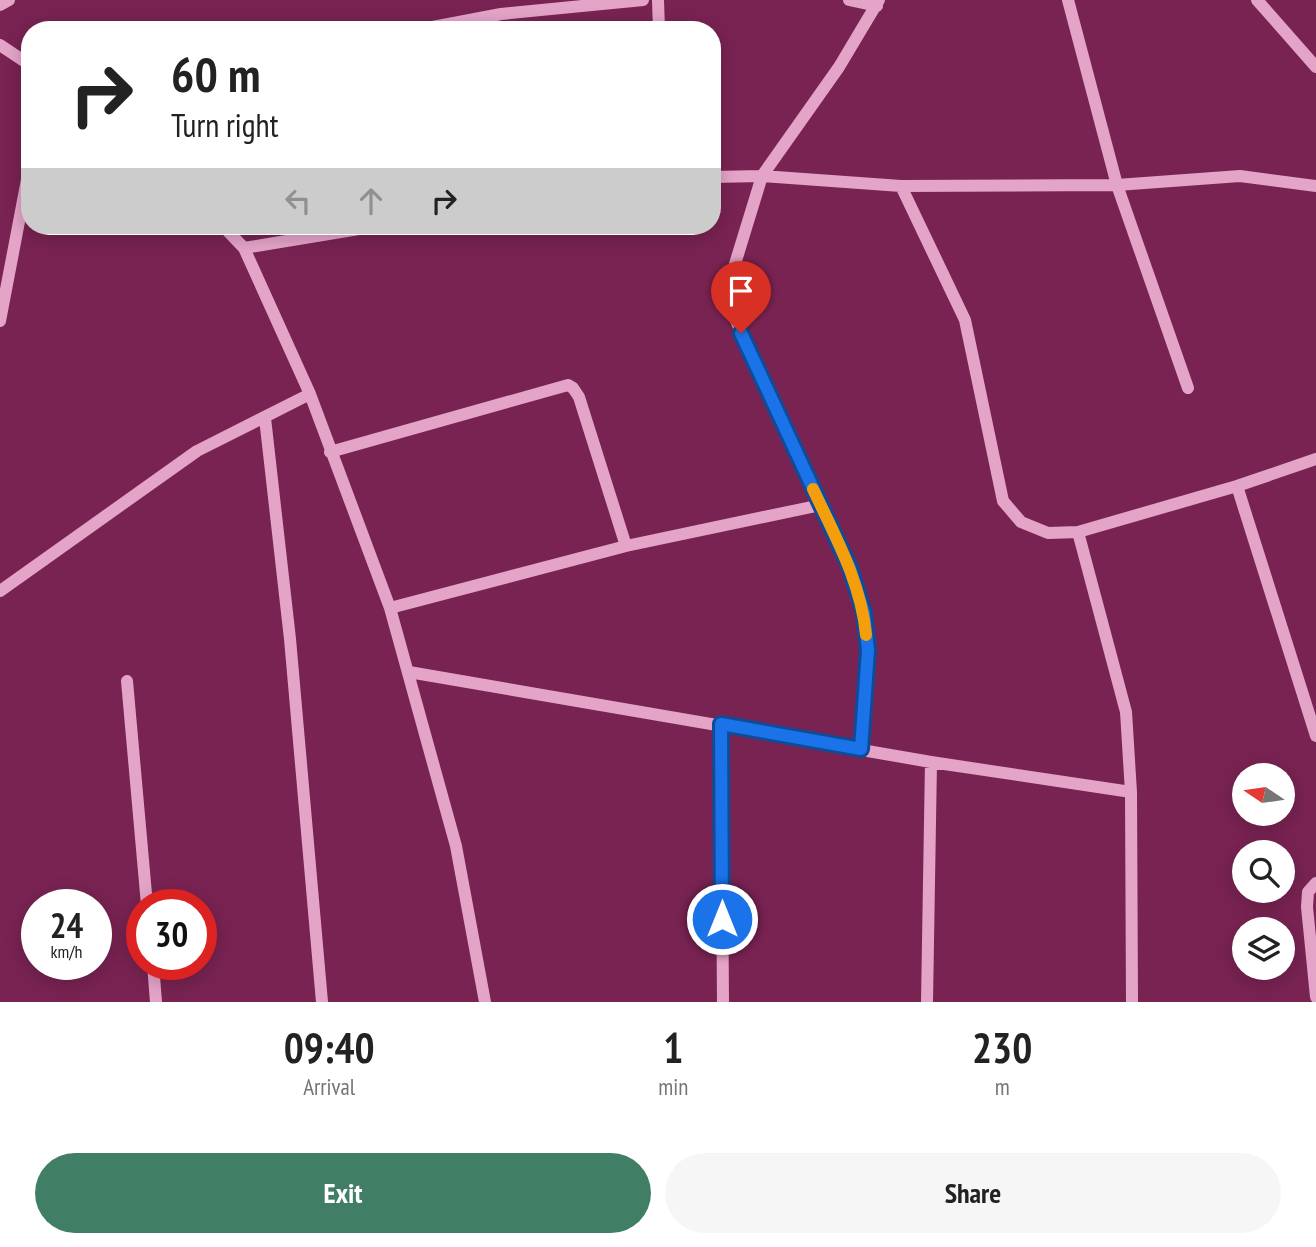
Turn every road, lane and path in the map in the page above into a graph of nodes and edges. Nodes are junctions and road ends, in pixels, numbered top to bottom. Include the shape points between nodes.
1 (9, 0) edge
2 (499, 0) edge
3 (643, 0) edge
4 (658, 0) edge
5 (849, 0) edge
6 (1068, 0) edge
7 (1257, 0) edge
8 (878, 3) edge
9 (0, 5) edge
10 (501, 14) junction
11 (464, 21) edge
12 (659, 21) edge
13 (0, 45) edge
14 (21, 59) edge
15 (1316, 67) edge
16 (762, 176) junction
17 (721, 177) edge
18 (1117, 185) junction
19 (901, 186) junction
20 (1316, 186) edge
21 (21, 211) edge
22 (232, 235) edge
23 (323, 235) edge
24 (244, 248) junction
25 (0, 321) edge
26 (1188, 388) dead end
27 (310, 394) junction
28 (265, 418) junction
29 (330, 452) junction
30 (1316, 459) edge
31 (1237, 486) junction
32 (821, 505) junction
33 (1078, 532) junction
34 (626, 546) junction
35 (0, 591) edge
36 (390, 608) junction
37 (409, 672) junction
38 (127, 681) dead end
39 (721, 724) junction
40 (1316, 736) edge
41 (861, 749) junction
42 (931, 762) junction
43 (1131, 792) junction
44 (1316, 883) edge
45 (146, 889) edge
46 (154, 980) edge
47 (1316, 997) edge
48 (156, 1002) edge
49 (322, 1002) edge
50 (485, 1002) edge
51 (723, 1002) edge
52 (926, 1002) edge
53 (1132, 1002) edge

1 - 9 street
2 - 10 street
3 - 10 street
4 - 12 street
5 - 8 street
6 - 18 street
7 - 15 street
8 - 16 street
10 - 11 street
13 - 14 street
16 - 17 street
16 - 19 street
16 - 32 street via 735,264 731,290 735,318
18 - 19 street
18 - 20 street via 1240,176
18 - 26 street
19 - 33 street via 965,320 1003,501 1021,522 1048,533
21 - 25 street
22 - 24 street
23 - 24 street
24 - 27 street
27 - 28 street
27 - 29 street
28 - 35 street via 197,452
28 - 49 street
29 - 34 street via 568,385 579,397
29 - 36 street
30 - 31 street
31 - 33 street
31 - 40 street
32 - 34 street
32 - 41 street via 850,568 864,613 868,650
33 - 43 street via 1126,712
34 - 36 street
36 - 37 street
37 - 39 street
37 - 50 street via 456,846
38 - 45 street
39 - 41 street
39 - 51 street
41 - 42 street
42 - 43 street
42 - 52 street
43 - 53 street
44 - 47 street via 1308,892 1307,906
46 - 48 street

